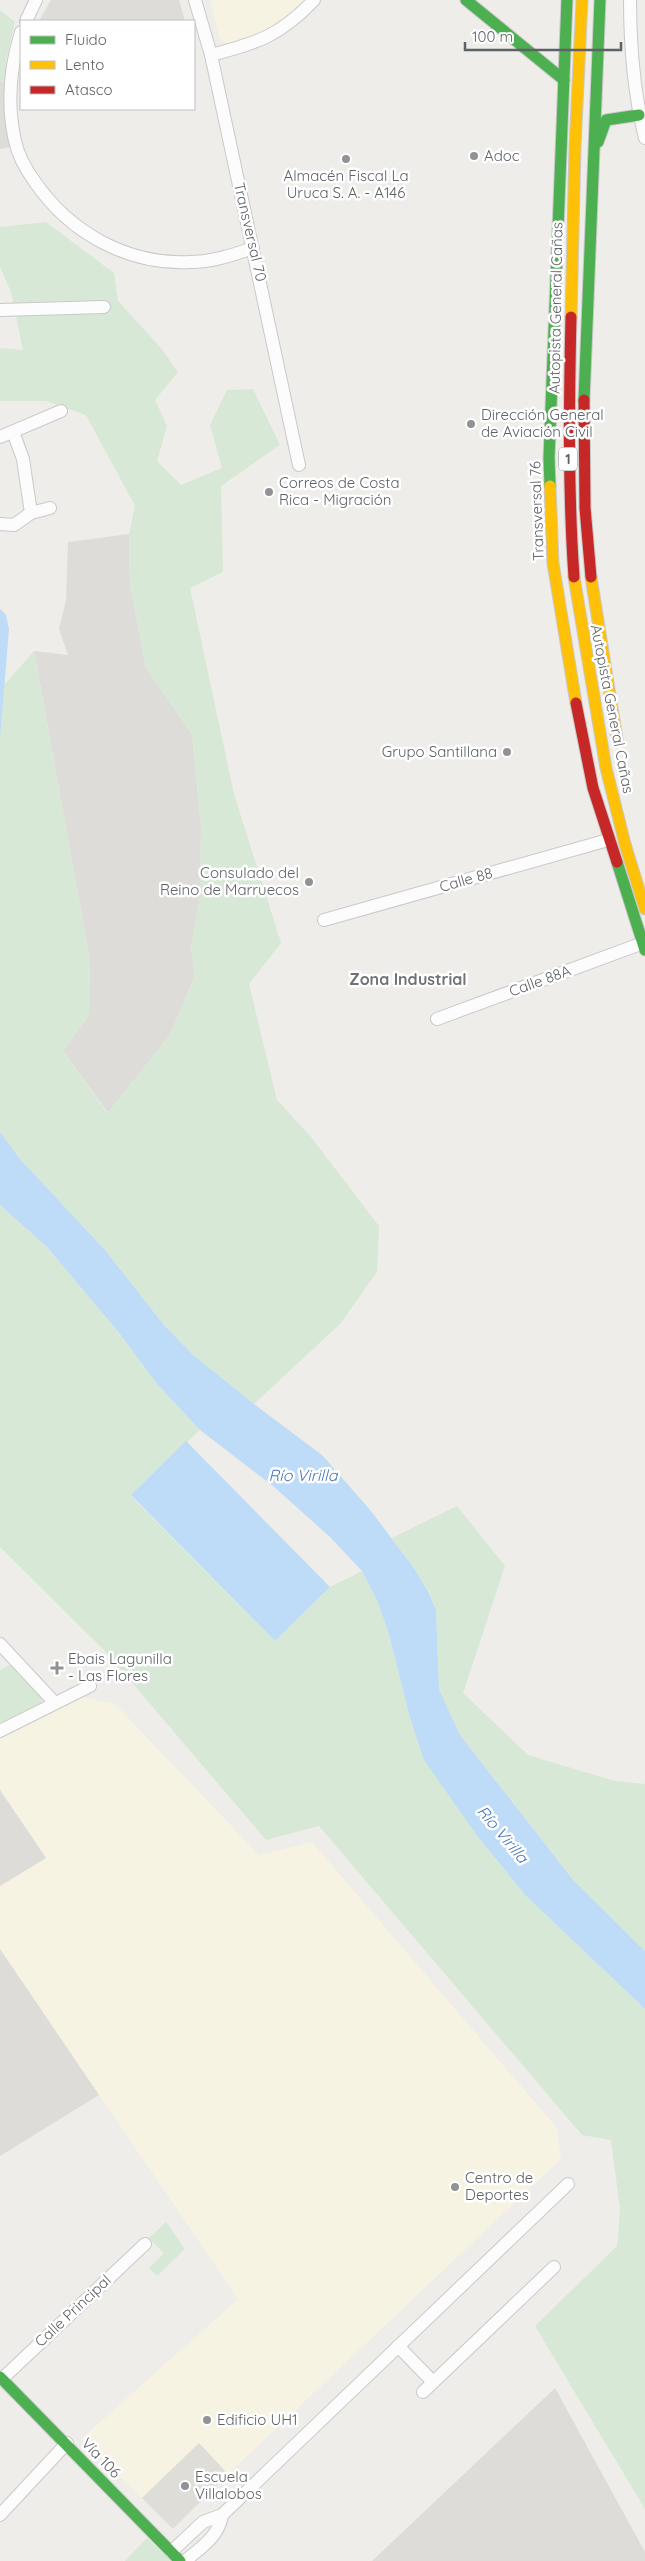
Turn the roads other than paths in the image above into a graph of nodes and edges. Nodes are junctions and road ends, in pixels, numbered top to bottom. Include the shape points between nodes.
1 (36, 0) edge
2 (195, 0) edge
3 (314, 0) edge
4 (466, 0) edge
5 (567, 0) edge
6 (582, 0) edge
7 (600, 0) edge
8 (630, 0) edge
9 (26, 20) edge
10 (20, 37) edge
11 (211, 55) junction
12 (564, 80) junction
13 (639, 115) junction
14 (645, 138) edge
15 (575, 148) junction
16 (595, 153) junction
17 (253, 248) junction
18 (104, 307) dead end
19 (0, 310) edge
20 (61, 411) dead end
21 (13, 432) junction
22 (0, 437) edge
23 (300, 465) dead end
24 (50, 508) dead end
25 (31, 513) junction
26 (0, 524) edge
27 (619, 755) dead end
28 (608, 840) junction
29 (645, 909) edge
30 (324, 920) dead end
31 (644, 946) edge
32 (437, 1019) dead end
33 (0, 1644) edge
34 (90, 1686) dead end
35 (55, 1703) junction
36 (0, 1731) edge
37 (568, 2184) dead end
38 (145, 2244) dead end
39 (554, 2267) dead end
40 (398, 2346) junction
41 (1, 2378) edge
42 (433, 2382) junction
43 (423, 2392) dead end
44 (67, 2443) junction
45 (0, 2515) edge
46 (222, 2516) junction
47 (175, 2557) edge
48 (185, 2561) edge

1 - 9 street
2 - 11 street, Transversal 70
3 - 11 street via 281,30 253,44
4 - 12 main road
5 - 12 main road, Transversal 76
6 - 15 main road, Autopista General Cañas / 1
7 - 16 main road, Autopista General Cañas / 1
8 - 13 street
10 - 17 street via 10,95 15,143 28,172 47,199 70,222 111,247 158,261 222,258
11 - 17 street, Transversal 70
12 - 15 main road
12 - 28 main road, Transversal 76 via 549,508 566,653 593,788
13 - 14 street
13 - 16 main road via 606,120
15 - 29 main road, Autopista General Cañas / 1 via 568,428 575,592 606,768
16 - 27 main road, Autopista General Cañas / 1 via 584,425 585,508 592,586
17 - 23 street, Transversal 70
18 - 19 street
20 - 21 street
21 - 22 street
21 - 25 street via 23,459
24 - 25 street
25 - 26 street via 14,525
28 - 30 street, Calle 88
28 - 31 main road, Transversal 76
31 - 32 street, Calle 88A
33 - 35 street
34 - 35 street
35 - 36 street
37 - 40 street
38 - 41 street, Calle Principal
39 - 42 street
40 - 42 street
40 - 46 street
41 - 44 main road, Vía 106
42 - 43 street
44 - 45 street
44 - 47 main road, Vía 106
46 - 47 street via 203,2522
46 - 48 street via 215,2535

